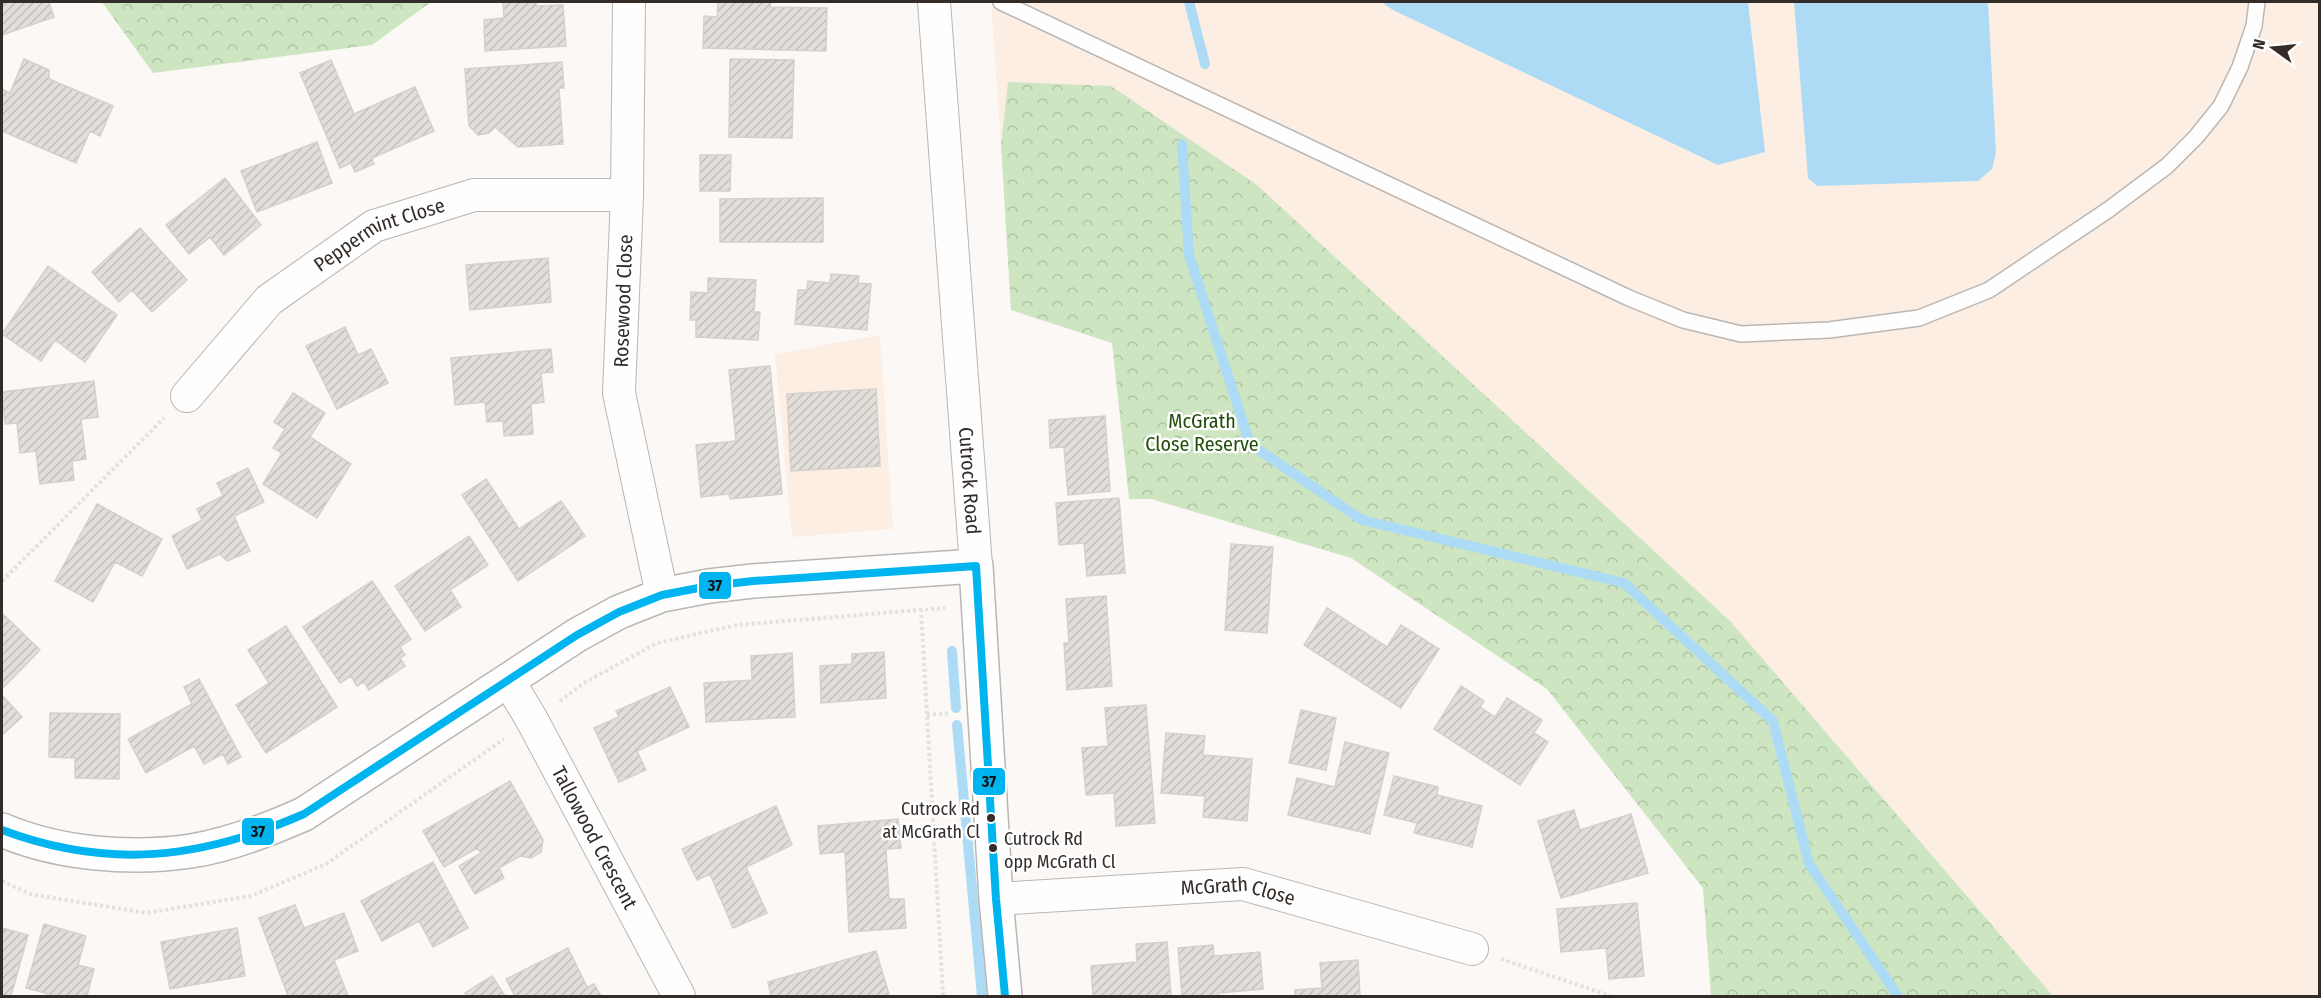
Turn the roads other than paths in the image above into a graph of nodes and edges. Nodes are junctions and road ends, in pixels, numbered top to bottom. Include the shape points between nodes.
1 (629, 2) edge
2 (934, 2) edge
3 (1001, 2) edge
4 (2257, 2) edge
5 (627, 195) junction
6 (187, 396) road end
7 (976, 566) junction
8 (662, 595) junction
9 (507, 680) junction
10 (2, 830) edge
11 (996, 899) junction
12 (1472, 949) road end
13 (679, 996) edge
14 (1005, 996) edge

1 - 5 street, Rosewood Close
2 - 7 street, Cutrock Road
3 - 4 lane via 1629,298 1683,320 1740,334 1828,330 1919,318 1989,290 2168,166 2196,137 2221,106 2240,67 2254,26
5 - 6 street, Peppermint Close via 474,195 374,226 269,300
5 - 8 street, Rosewood Close via 619,393
7 - 8 street via 753,581
7 - 11 street, Cutrock Road
8 - 9 street via 577,635
9 - 10 street via 304,814 232,841 191,851 149,855 39,843
9 - 13 street, Tallowood Crescent
11 - 12 street, McGrath Close via 1243,884
11 - 14 street, Cutrock Road

